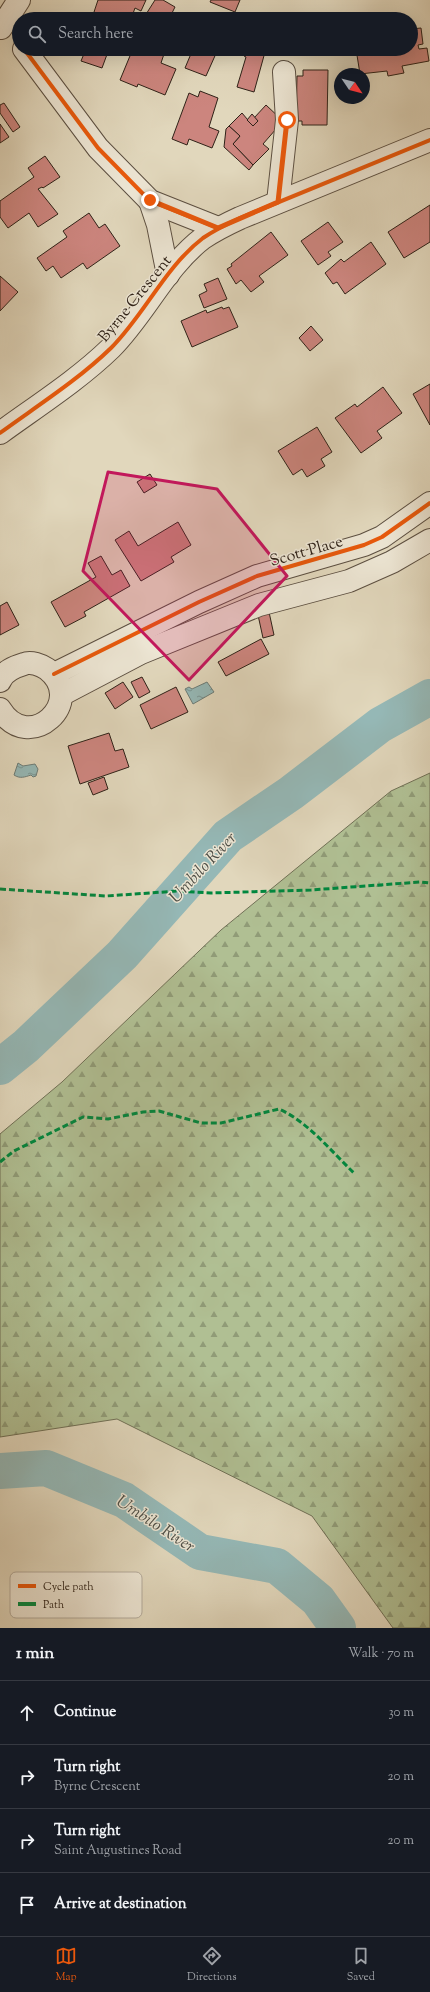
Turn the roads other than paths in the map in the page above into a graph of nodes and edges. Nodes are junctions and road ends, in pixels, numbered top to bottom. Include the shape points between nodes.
1 (19, 0) edge
2 (1, 28) edge
3 (12, 37) edge
4 (29, 56) edge
5 (284, 72) dead end
6 (430, 140) edge
7 (150, 200) junction
8 (278, 202) junction
9 (218, 228) junction
10 (168, 275) junction
11 (0, 433) edge
12 (430, 503) edge
13 (430, 540) edge
14 (138, 644) junction
15 (54, 674) junction
16 (0, 681) edge
17 (61, 695) junction
18 (0, 710) edge

1 - 2 street
2 - 3 street
4 - 7 street via 98,148
5 - 8 street via 287,120
6 - 8 street, Byrne Crescent
7 - 9 street
7 - 10 street
8 - 9 street, Byrne Crescent
9 - 10 street, Byrne Crescent via 185,254
10 - 11 street, Byrne Crescent via 126,330 91,367
12 - 14 street, Scott Place via 382,537 364,545 257,576 199,602
13 - 14 street, Scott Place via 392,562 349,581 259,605
14 - 15 street, Scott Place
14 - 17 street, Scott Place
15 - 16 street via 42,665 27,663 12,667
15 - 17 street
17 - 18 street via 58,710 48,721 34,727 19,726 6,719

